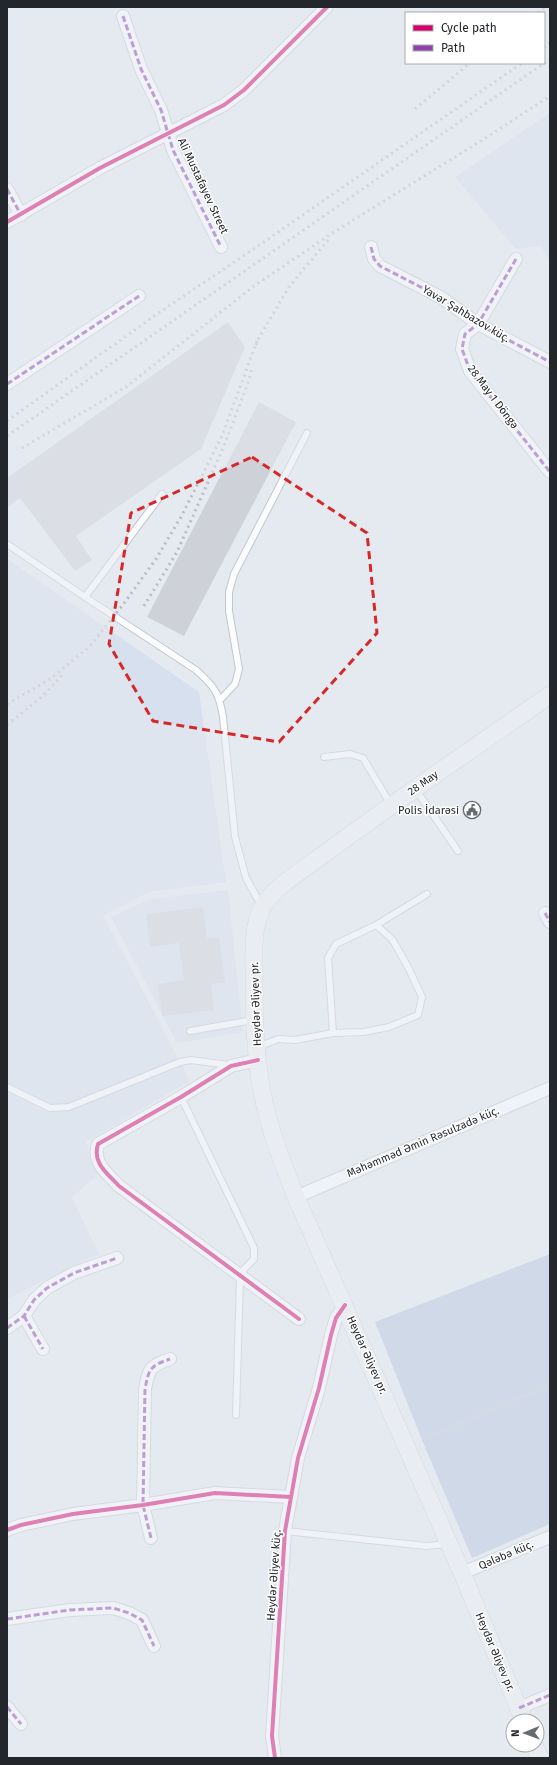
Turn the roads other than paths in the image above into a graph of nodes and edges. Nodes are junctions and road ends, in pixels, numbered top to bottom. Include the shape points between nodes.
1 (327, 7) edge
2 (123, 16) dead end
3 (169, 133) junction
4 (7, 189) edge
5 (21, 215) junction
6 (7, 222) edge
7 (221, 247) dead end
8 (371, 247) dead end
9 (516, 259) dead end
10 (139, 296) dead end
11 (478, 324) junction
12 (550, 362) edge
13 (7, 384) edge
14 (307, 433) dead end
15 (550, 472) edge
16 (162, 494) dead end
17 (7, 544) edge
18 (84, 597) junction
19 (550, 695) edge
20 (220, 700) junction
21 (324, 757) dead end
22 (415, 789) junction
23 (391, 805) junction
24 (458, 851) dead end
25 (427, 894) dead end
26 (262, 906) junction
27 (376, 925) junction
28 (254, 1020) junction
29 (190, 1031) dead end
30 (333, 1033) junction
31 (257, 1054) junction
32 (231, 1066) junction
33 (7, 1087) edge
34 (550, 1088) edge
35 (181, 1097) junction
36 (296, 1197) junction
37 (117, 1258) dead end
38 (239, 1274) junction
39 (345, 1305) junction
40 (24, 1316) junction
41 (299, 1319) dead end
42 (7, 1328) edge
43 (43, 1349) dead end
44 (170, 1359) dead end
45 (236, 1415) dead end
46 (291, 1497) junction
47 (143, 1505) junction
48 (7, 1530) edge
49 (285, 1531) junction
50 (550, 1537) edge
51 (151, 1538) dead end
52 (450, 1544) junction
53 (462, 1573) junction
54 (7, 1619) edge
55 (154, 1646) dead end
56 (550, 1695) edge
57 (7, 1707) edge
58 (521, 1713) edge
59 (525, 1713) edge
60 (21, 1724) dead end
61 (275, 1758) edge

1 - 3 street, Ali Mustafayev Street via 244,90 224,105
2 - 3 street, Ali Mustafayev Street via 141,70 161,110
3 - 5 street, Ali Mustafayev Street via 100,168
3 - 7 street, Ali Mustafayev Street via 173,150
4 - 5 street
5 - 6 street, Ali Mustafayev Street
8 - 11 street, Yavər Şahbazov küç. via 374,259 380,266 442,298
9 - 11 street, 28 May 1 Döngə
10 - 13 street
11 - 12 street, Yavər Şahbazov küç.
11 - 15 street, 28 May 1 Döngə via 465,334 462,348 470,371
14 - 20 lane via 234,574 229,592 229,611 239,669 235,684
16 - 18 lane
17 - 18 lane
18 - 20 lane via 196,670 212,684
19 - 22 main road, 28 May
20 - 26 lane via 235,837 246,878
21 - 23 lane via 350,754 363,758
22 - 23 main road, 28 May
22 - 24 lane
23 - 26 main road, 28 May via 291,879
25 - 27 lane
26 - 28 main road, Heydər Əliyev pr. via 254,930
27 - 30 lane via 336,944 328,958
27 - 30 lane via 392,939 422,997 418,1015 388,1027 364,1032
28 - 29 lane
28 - 31 main road, Heydər Əliyev pr.
30 - 31 lane via 295,1040 278,1039
31 - 32 street
31 - 36 main road, Heydər Əliyev pr. via 270,1126
32 - 33 lane via 191,1060 180,1062 69,1107 50,1108
32 - 35 street
34 - 36 street, Məhəmməd Əmin Rəsulzadə küç.
35 - 38 lane via 254,1248 254,1259
35 - 38 street via 98,1144 95,1152 99,1164 119,1186
36 - 39 main road, Heydər Əliyev pr.
37 - 40 street via 74,1273 47,1288 34,1300
38 - 41 street
38 - 45 lane
39 - 46 street, Heydər Əliyev küç. via 336,1318 331,1335 319,1388 298,1458
39 - 52 main road, Heydər Əliyev pr.
40 - 42 street
40 - 43 street
44 - 47 street via 155,1364 148,1373 145,1389
46 - 47 street via 215,1493
46 - 49 street, Heydər Əliyev küç.
47 - 48 street via 73,1514
47 - 51 street
49 - 52 lane via 426,1546
49 - 61 street, Heydər Əliyev küç. via 272,1736
50 - 53 street, Qələbə küç.
52 - 53 main road, Heydər Əliyev pr.
53 - 58 main road, Heydər Əliyev pr.
54 - 55 street via 70,1610 113,1608 129,1612 142,1620
56 - 59 street
57 - 60 street

